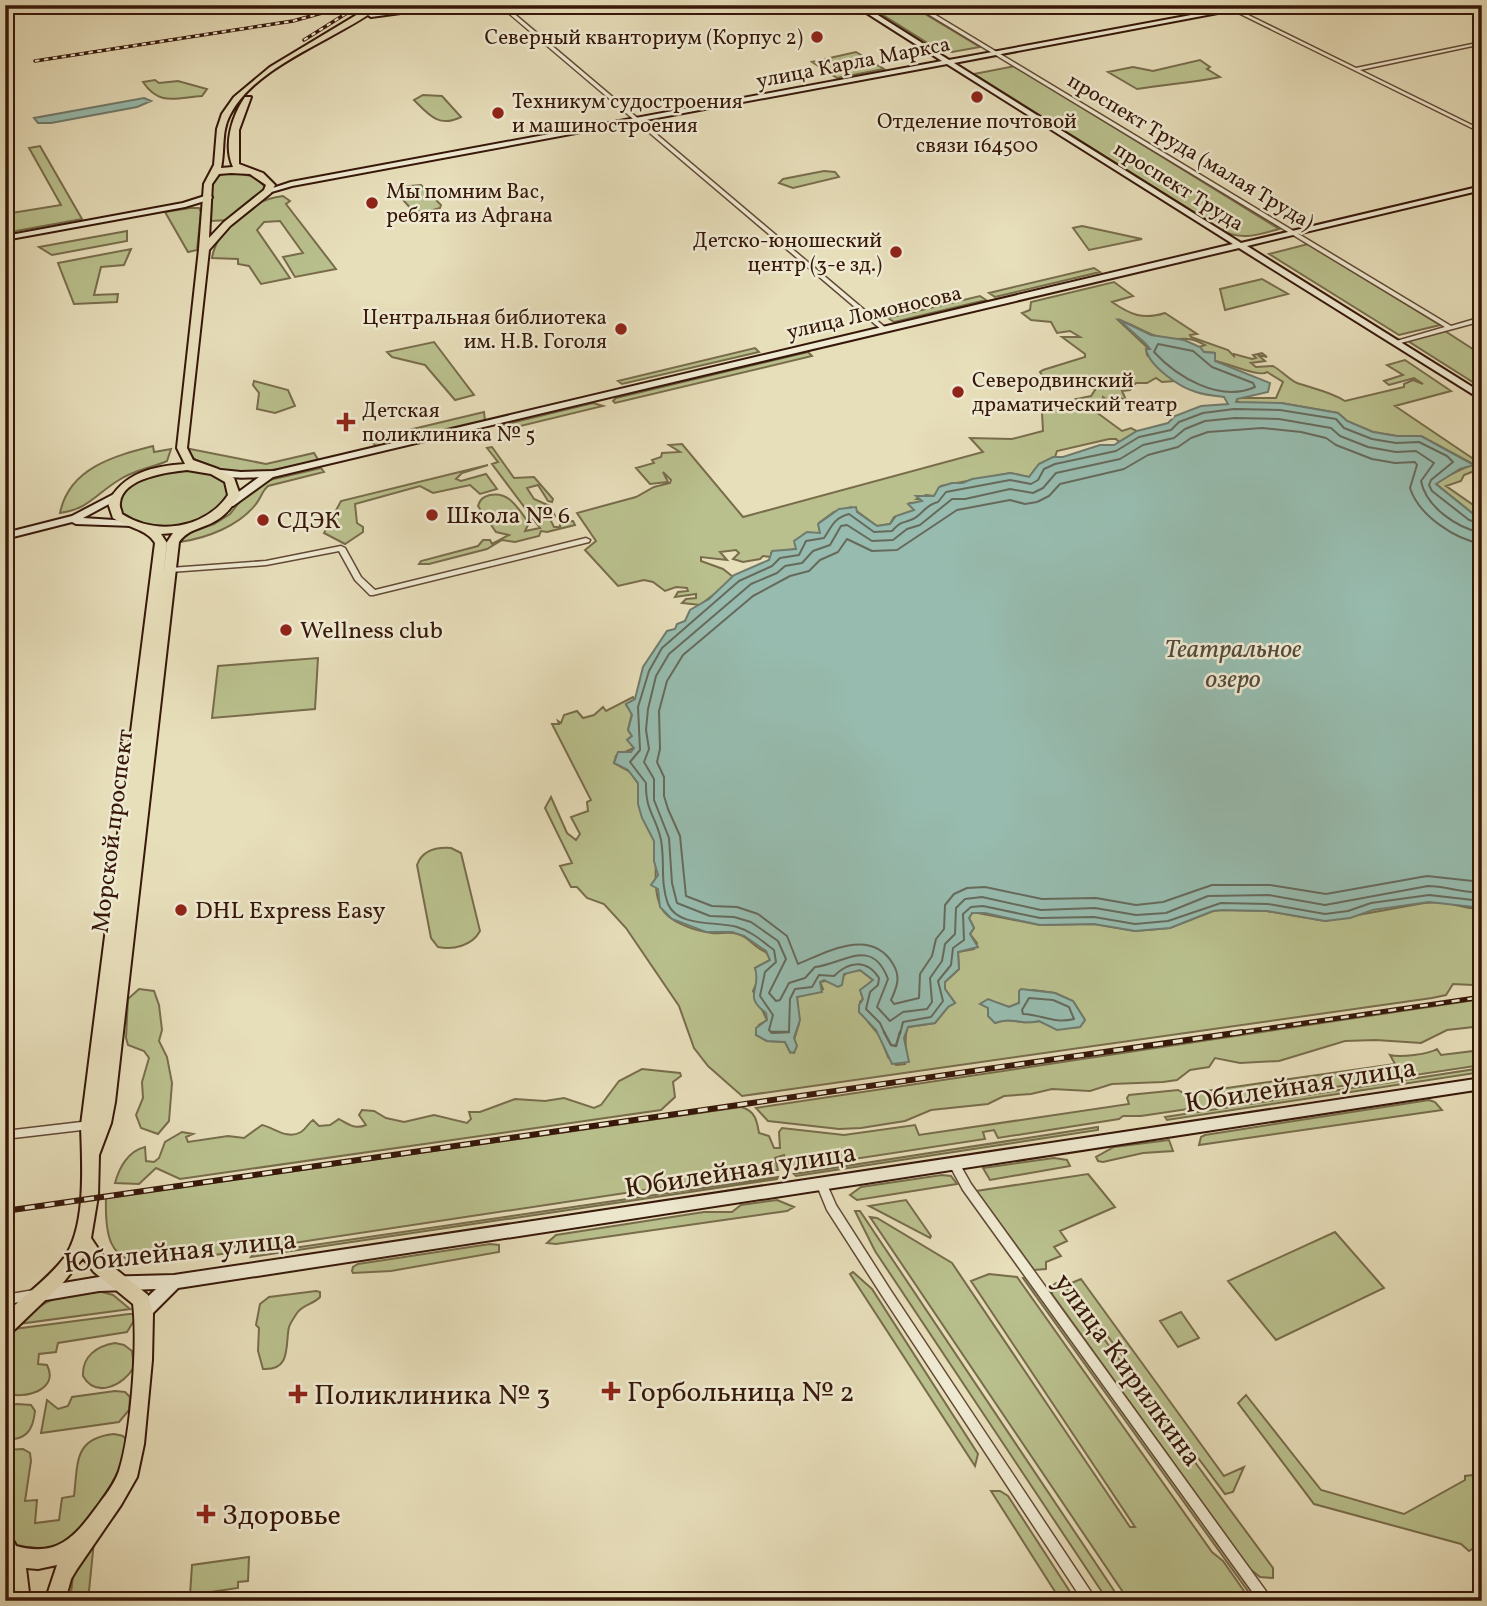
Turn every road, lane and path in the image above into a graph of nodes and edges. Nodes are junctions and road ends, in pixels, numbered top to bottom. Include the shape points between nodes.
1 (379, 5) edge
2 (387, 5) edge
3 (457, 5) edge
4 (501, 5) edge
5 (857, 5) edge
6 (915, 5) edge
7 (1224, 5) edge
8 (1257, 5) edge
9 (1463, 5) edge
10 (1233, 10) junction
11 (1482, 13) edge
12 (367, 15) junction
13 (1482, 43) edge
14 (996, 53) junction
15 (949, 62) junction
16 (1355, 70) junction
17 (639, 120) junction
18 (1482, 132) edge
19 (242, 170) junction
20 (216, 172) junction
21 (291, 184) joint
22 (269, 187) junction
23 (1482, 188) edge
24 (208, 197) junction
25 (185, 205) junction
26 (206, 208) junction
27 (206, 220) junction
28 (229, 222) junction
29 (1292, 233) junction
30 (5, 238) edge
31 (1240, 246) junction
32 (204, 249) junction
33 (1482, 319) edge
34 (1449, 327) junction
35 (885, 330) junction
36 (1395, 343) junction
37 (1482, 397) edge
38 (182, 448) junction
39 (209, 470) junction
40 (155, 471) junction
41 (274, 474) junction
42 (116, 496) junction
43 (229, 504) junction
44 (62, 522) junction
45 (130, 524) junction
46 (197, 524) junction
47 (146, 529) junction
48 (5, 536) edge
49 (586, 540) dead end
50 (164, 570) junction
51 (1482, 1083) edge
52 (96, 1124) junction
53 (5, 1135) edge
54 (954, 1164) junction
55 (821, 1183) junction
56 (83, 1240) junction
57 (174, 1282) junction
58 (124, 1285) junction
59 (36, 1294) junction
60 (5, 1300) edge
61 (145, 1310) junction
62 (5, 1326) edge
63 (83, 1541) junction
64 (8, 1550) edge
65 (20, 1601) edge
66 (55, 1601) edge
67 (1091, 1601) edge
68 (1267, 1601) edge

1 - 12 main road
2 - 12 main road
3 - 12 main road
4 - 17 street
5 - 15 main road, проспект Труда
6 - 14 street, проспект Труда (малая Труда)
7 - 10 street
8 - 10 main road, улица Карла Маркса
9 - 11 street
10 - 14 main road, улица Карла Маркса
10 - 16 street
12 - 19 main road via 248,99 233,129 235,165
12 - 20 main road via 276,68 236,99 220,129
13 - 16 street
14 - 15 main road, улица Карла Маркса
14 - 29 street, проспект Труда (малая Труда)
15 - 17 main road, улица Карла Маркса
15 - 31 main road, проспект Труда
16 - 18 street
17 - 21 street, улица Карла Маркса
17 - 35 street
19 - 20 main road
19 - 22 main road via 260,176
20 - 24 main road via 208,184
21 - 22 main road
22 - 28 main road
23 - 29 main road, улица Ломоносова
24 - 25 street
24 - 26 main road
25 - 26 main road
25 - 30 main road
26 - 27 main road
27 - 28 main road
27 - 32 main road
28 - 32 main road
29 - 31 main road, улица Ломоносова
29 - 34 street, проспект Труда (малая Труда)
31 - 35 main road, улица Ломоносова
31 - 36 main road, проспект Труда
32 - 38 main road
33 - 34 street
34 - 36 street
35 - 41 main road, улица Ломоносова
36 - 37 main road, проспект Труда
38 - 39 main road via 189,462
38 - 40 main road
39 - 40 main road via 181,467
39 - 41 main road
39 - 43 main road via 232,484
40 - 42 main road via 132,481
41 - 43 main road
42 - 44 main road
42 - 45 main road via 114,511
43 - 46 main road
44 - 45 main road
44 - 48 main road
45 - 47 main road
46 - 47 main road
46 - 50 main road, Морской проспект via 175,537
47 - 50 main road, Морской проспект via 160,541
49 - 50 street via 373,593 358,578 341,548 266,563
50 - 52 main road, Морской проспект
51 - 54 main road, Юбилейная улица
52 - 53 street
52 - 56 main road, Морской проспект
54 - 55 main road, Юбилейная улица
54 - 68 street, улица Кирилкина
55 - 57 main road, Юбилейная улица
55 - 67 street via 831,1207 887,1294
56 - 58 main road via 93,1261
56 - 59 main road, Морской проспект via 70,1263
57 - 58 main road, Юбилейная улица
57 - 61 main road
58 - 59 main road, Юбилейная улица via 99,1284
58 - 61 main road
59 - 60 street, Юбилейная улица
59 - 62 main road, Морской проспект
61 - 63 main road via 130,1469
63 - 64 main road via 64,1554 41,1561
63 - 66 main road via 62,1576
64 - 65 main road

